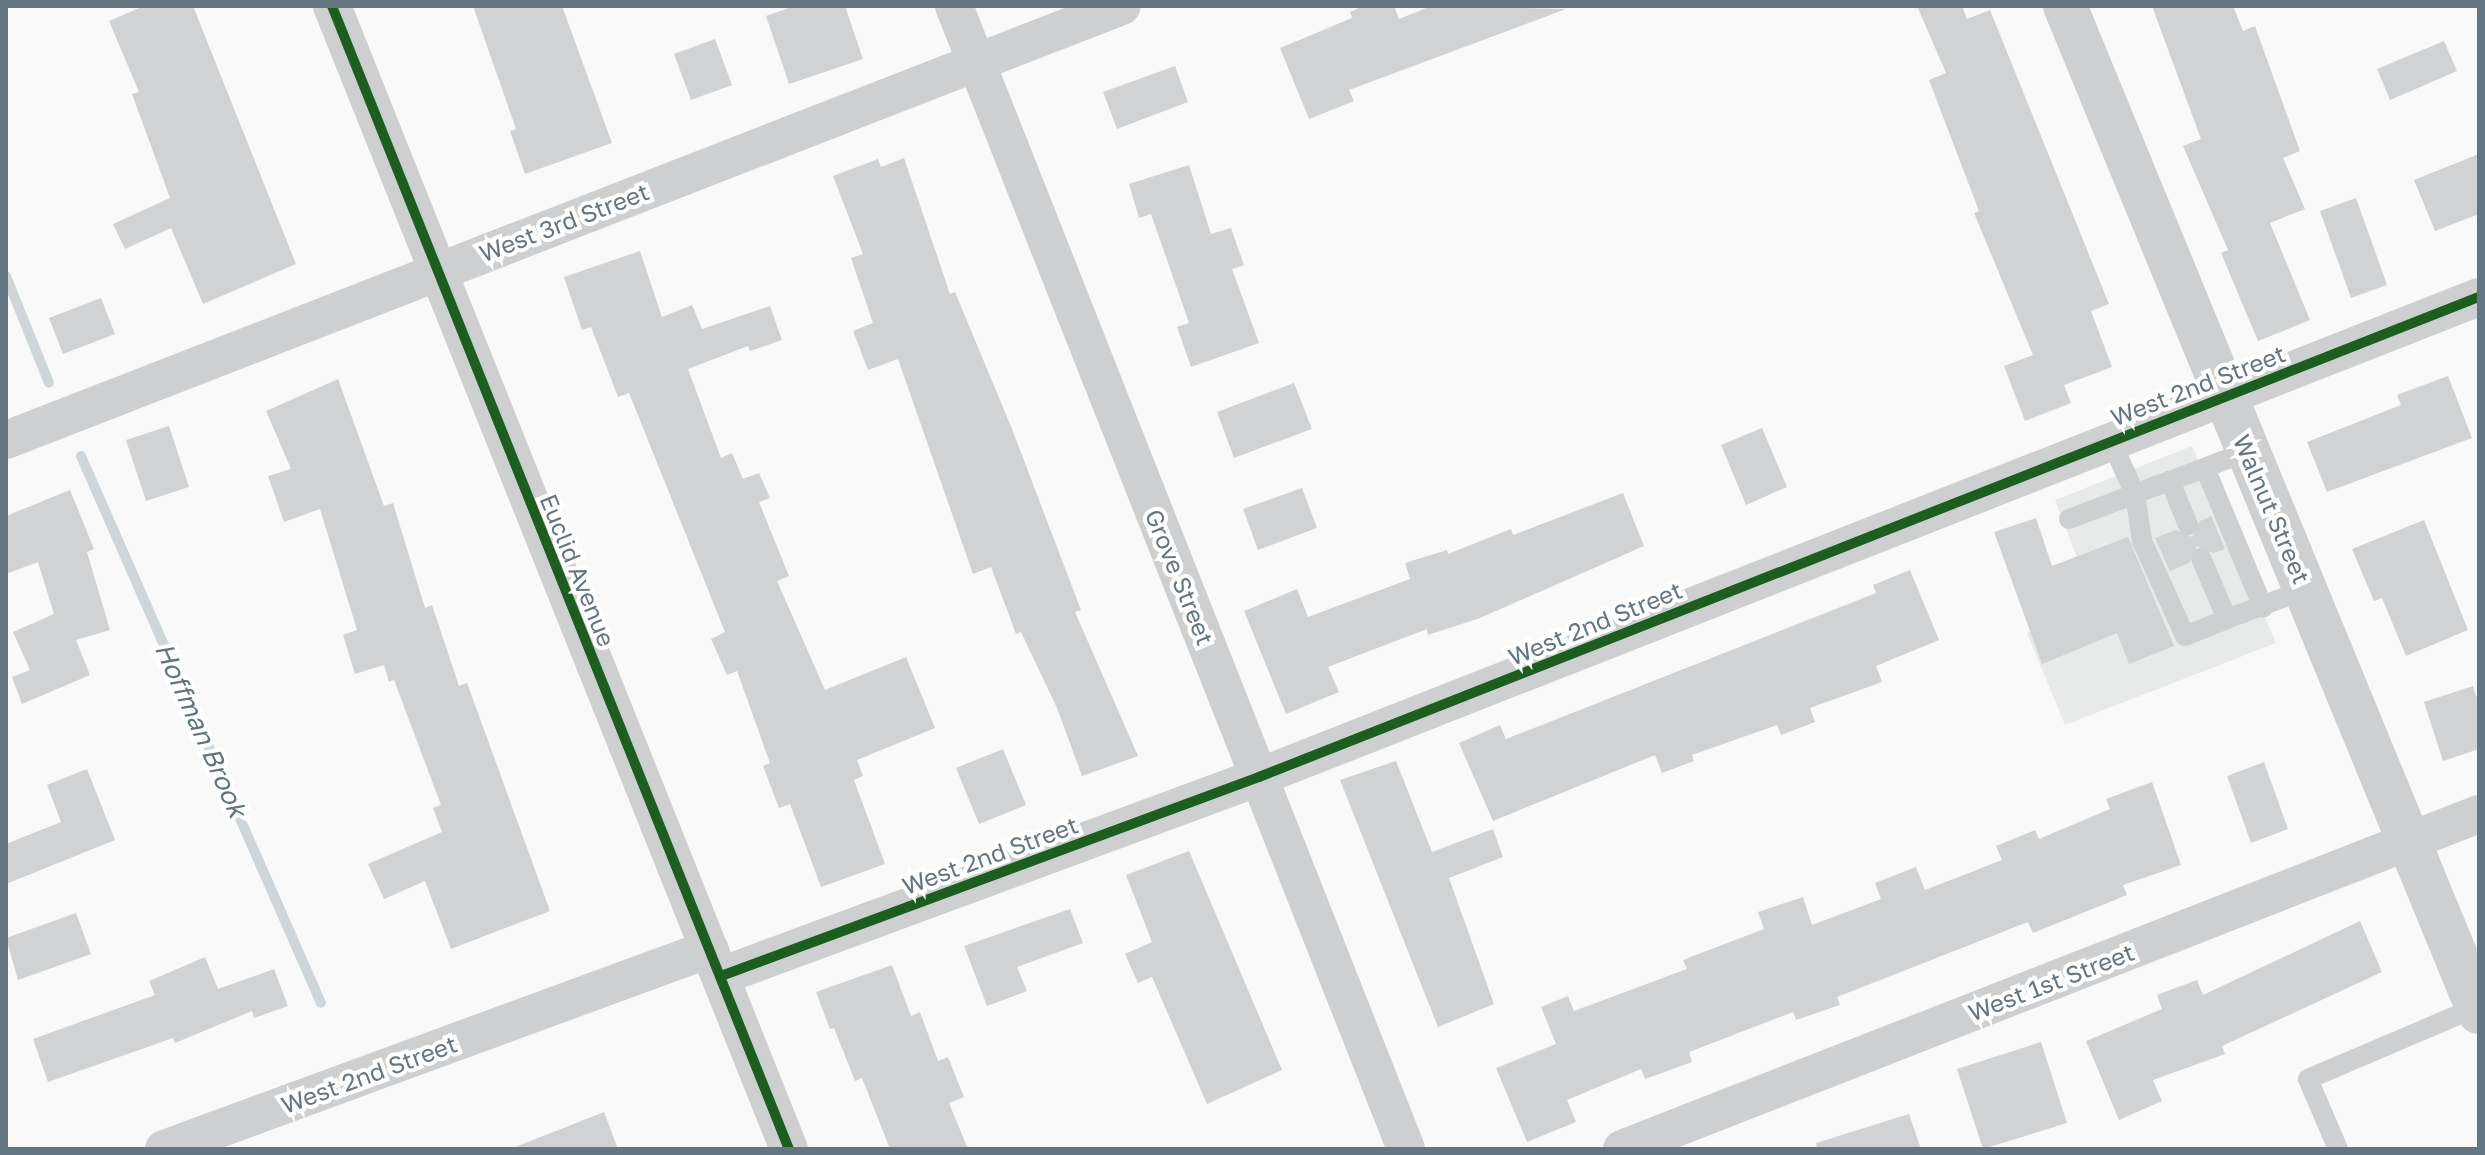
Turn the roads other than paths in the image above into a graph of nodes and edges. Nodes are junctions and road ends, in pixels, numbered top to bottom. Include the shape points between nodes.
1 (332, 6) edge
2 (954, 6) edge
3 (1122, 6) edge
4 (2065, 6) edge
5 (976, 62) junction
6 (436, 271) junction
7 (2479, 297) edge
8 (2223, 396) junction
9 (6, 440) edge
10 (2111, 441) junction
11 (2246, 452) junction
12 (2205, 468) junction
13 (2170, 481) junction
14 (2135, 494) junction
15 (2069, 519) dead end
16 (2188, 525) dead end
17 (2201, 558) dead end
18 (2306, 589) junction
19 (2263, 607) junction
20 (2227, 619) junction
21 (1259, 777) junction
22 (2479, 814) edge
23 (2408, 842) junction
24 (715, 962) junction
25 (2478, 1010) edge
26 (164, 1149) edge
27 (789, 1149) edge
28 (1406, 1149) edge
29 (1622, 1149) edge
30 (2338, 1149) edge

1 - 6 street, Euclid Avenue
2 - 5 street, Grove Street
3 - 5 street, West 3rd Street
4 - 8 street, Walnut Street
5 - 6 street, West 3rd Street
5 - 21 street, Grove Street
6 - 9 street, West 3rd Street
6 - 24 street, Euclid Avenue
7 - 8 street, West 2nd Street
8 - 10 street, West 2nd Street
8 - 11 street, Walnut Street
10 - 14 lane
10 - 21 street, West 2nd Street
11 - 12 lane
11 - 18 street, Walnut Street
12 - 13 lane
12 - 19 lane
13 - 14 lane
13 - 16 lane
14 - 15 lane
14 - 20 lane via 2142,541 2185,636
17 - 20 lane
18 - 19 lane
18 - 23 street, Walnut Street
19 - 20 lane
21 - 24 street, West 2nd Street
21 - 28 street, Grove Street
22 - 23 street, West 1st Street
23 - 25 street, Walnut Street
23 - 29 street, West 1st Street
24 - 26 street, West 2nd Street
24 - 27 street, Euclid Avenue
25 - 30 lane via 2308,1079

